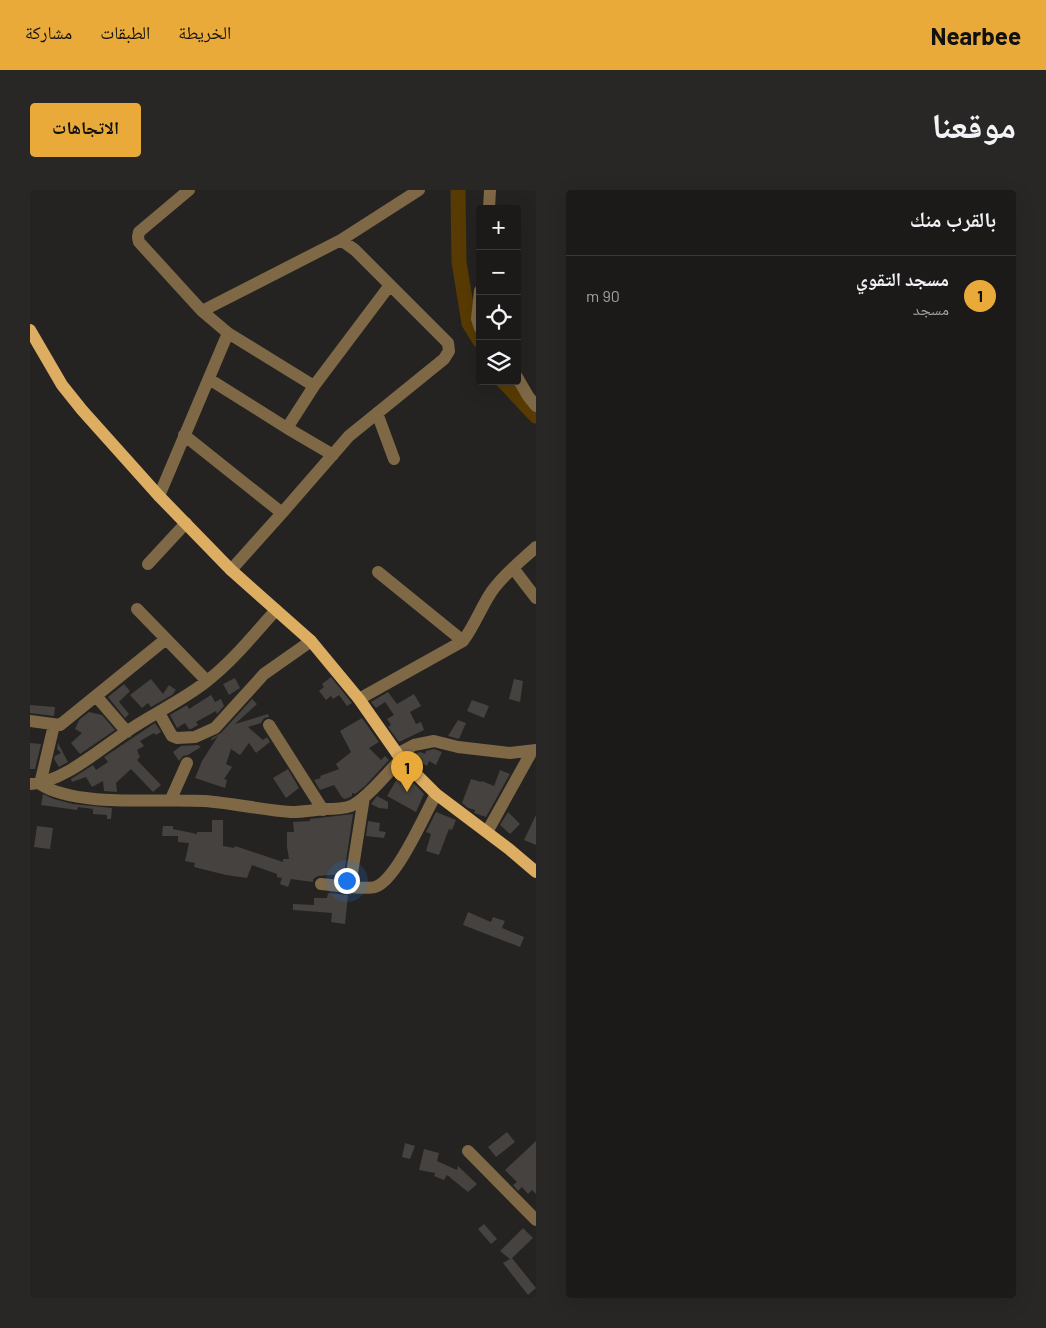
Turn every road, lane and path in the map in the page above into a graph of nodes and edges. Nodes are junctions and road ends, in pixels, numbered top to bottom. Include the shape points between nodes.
1 (189, 190) edge
2 (419, 190) edge
3 (490, 190) edge
4 (488, 205) edge
5 (341, 240) junction
6 (390, 285) junction
7 (202, 311) junction
8 (30, 330) edge
9 (228, 333) junction
10 (209, 379) junction
11 (521, 384) edge
12 (314, 386) junction
13 (536, 406) edge
14 (377, 413) junction
15 (287, 428) junction
16 (184, 435) junction
17 (333, 455) junction
18 (394, 459) dead end
19 (159, 496) junction
20 (282, 513) junction
21 (186, 523) junction
22 (536, 547) edge
23 (148, 564) dead end
24 (513, 568) junction
25 (231, 570) junction
26 (378, 572) dead end
27 (536, 598) edge
28 (137, 608) dead end
29 (276, 610) junction
30 (166, 639) junction
31 (311, 641) junction
32 (463, 641) junction
33 (207, 681) junction
34 (96, 696) junction
35 (359, 699) junction
36 (159, 713) junction
37 (30, 722) edge
38 (54, 725) junction
39 (269, 725) dead end
40 (126, 732) junction
41 (534, 750) edge
42 (399, 756) junction
43 (187, 763) dead end
44 (35, 784) edge
45 (436, 794) junction
46 (364, 797) junction
47 (171, 799) junction
48 (323, 810) junction
49 (487, 832) junction
50 (536, 872) edge
51 (321, 884) dead end
52 (350, 886) junction
53 (468, 1151) dead end
54 (536, 1220) edge

1 - 7 street via 139,232 138,237
2 - 5 street
3 - 4 street
5 - 6 street
5 - 7 street
6 - 12 street
6 - 14 street via 448,343 449,351 444,359
7 - 9 street
8 - 19 main road via 62,385
9 - 10 street
9 - 12 street
10 - 15 street
10 - 16 street
11 - 13 street
12 - 15 street
14 - 17 street via 349,436
14 - 18 street
15 - 17 street
16 - 19 street
16 - 20 street
17 - 20 street
19 - 21 main road
20 - 25 street
21 - 23 street
21 - 25 main road
22 - 24 street
24 - 27 street
24 - 32 street via 492,591
25 - 29 main road
26 - 32 street
28 - 30 street
29 - 31 main road
29 - 33 street
30 - 33 street
30 - 34 street
31 - 35 main road
31 - 36 street via 264,674 215,728 195,736 177,738 172,736
32 - 35 street
33 - 36 street
34 - 38 street via 68,720
34 - 40 street
35 - 42 main road
36 - 40 street
37 - 38 street
38 - 44 street
39 - 48 street
40 - 44 street via 71,770
41 - 42 street via 510,753 424,742
41 - 49 street
42 - 45 main road
42 - 46 street
43 - 47 street
44 - 47 street via 103,800
45 - 49 main road
45 - 52 street via 388,879 372,888
46 - 48 street via 352,806
46 - 52 street
47 - 48 street via 292,812
49 - 50 main road
51 - 52 street
53 - 54 street

